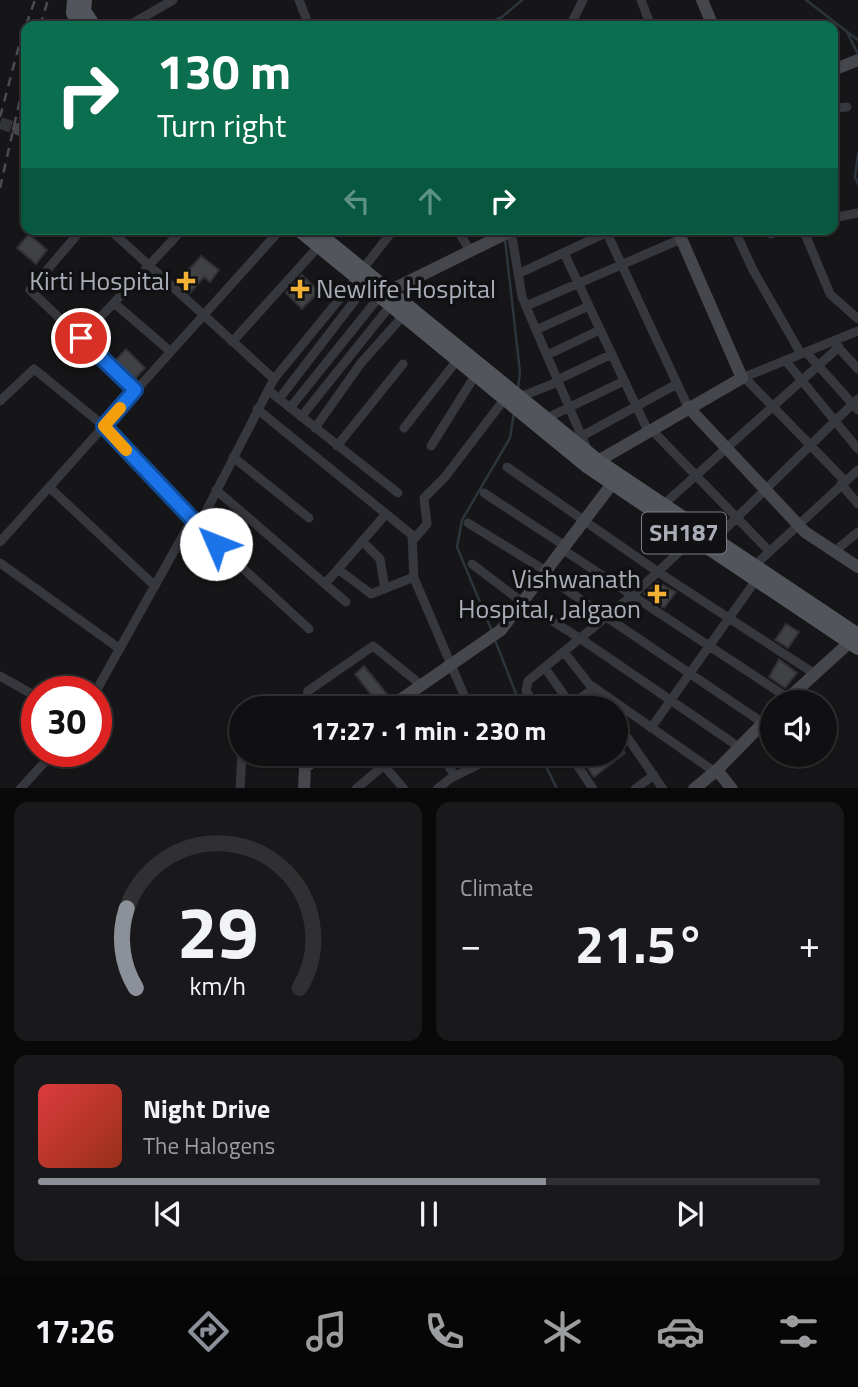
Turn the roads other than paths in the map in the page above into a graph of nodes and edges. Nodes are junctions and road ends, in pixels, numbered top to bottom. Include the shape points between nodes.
1 (74, 0) edge
2 (85, 0) edge
3 (173, 0) edge
4 (299, 0) edge
5 (583, 0) edge
6 (641, 0) edge
7 (702, 0) edge
8 (77, 21) edge
9 (91, 21) edge
10 (137, 21) edge
11 (307, 21) edge
12 (572, 21) edge
13 (649, 21) edge
14 (711, 21) edge
15 (847, 107) dead end
16 (838, 108) edge
17 (858, 213) edge
18 (838, 217) edge
19 (77, 235) edge
20 (115, 235) edge
21 (177, 235) edge
22 (275, 235) edge
23 (305, 235) edge
24 (319, 235) edge
25 (390, 235) edge
26 (461, 235) edge
27 (503, 235) edge
28 (513, 235) edge
29 (598, 235) edge
30 (610, 235) edge
31 (677, 235) edge
32 (679, 235) edge
33 (737, 235) edge
34 (805, 235) edge
35 (318, 247) junction
36 (470, 251) junction
37 (564, 253) junction
38 (149, 266) junction
39 (622, 267) junction
40 (517, 274) junction
41 (361, 279) junction
42 (578, 282) junction
43 (386, 298) junction
44 (114, 303) junction
45 (526, 306) junction
46 (589, 306) junction
47 (202, 315) junction
48 (403, 316) junction
49 (858, 319) edge
50 (536, 330) junction
51 (600, 330) junction
52 (858, 331) edge
53 (81, 338) junction
54 (232, 342) junction
55 (836, 344) junction
56 (170, 351) junction
57 (804, 353) junction
58 (547, 355) junction
59 (612, 355) junction
60 (458, 359) junction
61 (785, 360) junction
62 (403, 364) dead end
63 (818, 365) junction
64 (858, 369) edge
65 (476, 374) junction
66 (743, 378) junction
67 (274, 379) junction
68 (801, 379) junction
69 (558, 381) junction
70 (624, 381) junction
71 (677, 384) junction
72 (135, 390) junction
73 (268, 390) junction
74 (514, 397) junction
75 (279, 399) junction
76 (0, 401) edge
77 (856, 404) edge
78 (772, 405) junction
79 (636, 406) junction
80 (569, 407) junction
81 (688, 407) junction
82 (290, 408) junction
83 (257, 409) junction
84 (301, 417) junction
85 (548, 418) junction
86 (835, 421) junction
87 (104, 426) junction
88 (315, 428) junction
89 (404, 428) dead end
90 (649, 430) junction
91 (582, 436) junction
92 (810, 445) junction
93 (337, 446) junction
94 (431, 446) dead end
95 (725, 447) junction
96 (858, 449) edge
97 (233, 457) junction
98 (592, 460) junction
99 (507, 467) dead end
100 (858, 470) edge
101 (696, 474) junction
102 (843, 483) junction
103 (612, 484) junction
104 (49, 487) junction
105 (765, 489) junction
106 (216, 491) junction
107 (398, 493) dead end
108 (484, 493) dead end
109 (858, 504) edge
110 (663, 505) junction
111 (386, 514) junction
112 (309, 517) dead end
113 (736, 517) junction
114 (583, 522) junction
115 (468, 523) dead end
116 (797, 523) junction
117 (195, 524) junction
118 (858, 531) edge
119 (414, 539) junction
120 (693, 539) junction
121 (362, 541) junction
122 (0, 542) edge
123 (710, 544) junction
124 (564, 548) junction
125 (769, 551) junction
126 (835, 551) junction
127 (0, 563) edge
128 (472, 564) dead end
129 (858, 567) edge
130 (338, 569) junction
131 (658, 572) junction
132 (544, 573) junction
133 (755, 573) junction
134 (414, 576) junction
135 (325, 584) junction
136 (155, 586) junction
137 (385, 589) junction
138 (632, 596) junction
139 (346, 602) dead end
140 (522, 602) junction
141 (728, 618) junction
142 (605, 619) junction
143 (309, 629) dead end
144 (581, 639) junction
145 (855, 642) edge
146 (708, 647) junction
147 (120, 649) junction
148 (564, 652) junction
149 (451, 662) junction
150 (545, 668) junction
151 (688, 674) junction
152 (814, 674) junction
153 (0, 676) edge
154 (105, 676) edge
155 (416, 687) junction
156 (21, 688) edge
157 (594, 688) junction
158 (771, 690) edge
159 (797, 690) edge
160 (307, 696) edge
161 (404, 696) edge
162 (418, 696) edge
163 (465, 696) edge
164 (530, 696) edge
165 (562, 696) edge
166 (583, 696) edge
167 (604, 696) edge
168 (670, 700) junction
169 (628, 713) edge
170 (760, 714) edge
171 (760, 725) edge
172 (651, 727) junction
173 (628, 738) edge
174 (739, 747) junction
175 (241, 766) edge
176 (305, 766) edge
177 (383, 766) edge
178 (385, 766) edge
179 (448, 766) edge
180 (474, 766) edge
181 (578, 766) edge
182 (40, 767) edge
183 (716, 771) junction
184 (654, 775) junction
185 (452, 778) junction
186 (586, 778) junction
187 (21, 788) edge
188 (240, 788) edge
189 (304, 788) edge
190 (357, 788) edge
191 (403, 788) edge
192 (438, 788) edge
193 (457, 788) edge
194 (582, 788) edge
195 (592, 788) edge
196 (636, 788) edge
197 (662, 788) edge
198 (695, 788) edge
199 (731, 788) edge

1 - 8 main road
2 - 9 main road via 84,11
3 - 10 street
4 - 11 street
5 - 12 street
6 - 13 street
7 - 14 street
15 - 16 street
17 - 18 street
19 - 53 street via 30,290
20 - 38 street
21 - 38 street
22 - 47 street
23 - 35 main road, SH187
24 - 41 main road, SH187
25 - 41 street
26 - 36 street
27 - 36 street
28 - 40 street
29 - 37 street
30 - 39 street
31 - 39 street
32 - 66 street
33 - 57 street
34 - 49 street via 830,294
35 - 41 main road, SH187
35 - 54 street
36 - 43 street
37 - 40 street
37 - 42 street
38 - 44 street
38 - 47 street
39 - 42 street
39 - 71 street
40 - 45 street
41 - 43 main road, SH187
41 - 67 street
41 - 75 street
42 - 45 street
42 - 46 street
43 - 48 main road, SH187
43 - 74 main road, SH187
43 - 82 street
43 - 84 street
44 - 53 street
44 - 56 street
45 - 50 street
46 - 50 street
46 - 51 street
47 - 54 street
47 - 56 street
48 - 60 main road, SH187
48 - 88 street
50 - 58 street
51 - 58 street
51 - 59 street
52 - 55 street
53 - 72 street
54 - 67 street
55 - 57 street
55 - 63 street
55 - 64 street
56 - 72 street
57 - 61 street
57 - 63 street
58 - 69 street
59 - 69 street
59 - 70 street
60 - 65 main road, SH187
60 - 89 street
61 - 66 street
61 - 68 street
62 - 93 street
63 - 68 street
63 - 77 street
65 - 74 main road, SH187
65 - 94 street
66 - 78 street
66 - 81 street
67 - 73 street
68 - 78 street
68 - 86 street
69 - 74 street
69 - 80 street
70 - 79 street
70 - 80 street
71 - 79 street
71 - 81 street
72 - 87 street
73 - 75 street
73 - 83 street
74 - 85 main road, SH187
74 - 98 main road, SH187
74 - 119 street via 424,498 427,524
75 - 82 street
76 - 87 street via 34,369
77 - 86 street
78 - 92 street
78 - 95 street
79 - 90 street
79 - 91 street
80 - 85 street
80 - 91 street
81 - 90 street
81 - 95 street
82 - 84 street
83 - 97 street
83 - 111 street
84 - 88 street
85 - 98 main road, SH187
86 - 92 street
86 - 96 street
87 - 104 street
87 - 117 street
88 - 93 street
90 - 98 street
90 - 101 street
91 - 98 street
92 - 102 street
92 - 105 street
93 - 107 street
95 - 101 street
95 - 105 street
97 - 106 street
97 - 112 street
98 - 103 main road, SH187
98 - 110 main road, SH187
99 - 114 street
100 - 102 street
101 - 110 street
101 - 113 street
102 - 109 street
102 - 116 street
103 - 114 street
103 - 120 main road, SH187
104 - 122 street
104 - 136 street
105 - 113 street
105 - 116 street
106 - 117 street
106 - 135 street
108 - 124 street
110 - 123 main road, SH187
111 - 119 street
111 - 121 street
113 - 123 street
113 - 125 street
114 - 124 street
114 - 131 street
115 - 132 street
116 - 125 street
116 - 126 street
117 - 136 street
117 - 143 street
118 - 126 street
119 - 134 street
120 - 123 main road, SH187
120 - 131 street
121 - 130 street
121 - 137 street via 380,559
123 - 133 main road, SH187
124 - 132 street
124 - 138 street
125 - 133 street
126 - 129 street
127 - 147 street
128 - 140 street
130 - 135 street
130 - 137 street via 368,594
131 - 138 street
131 - 141 street
132 - 140 street
132 - 142 street
133 - 141 street
133 - 145 main road, SH187
134 - 137 street
134 - 149 street
135 - 139 street
136 - 147 street
138 - 142 street
138 - 146 street
140 - 144 street
140 - 149 street via 500,630
141 - 146 street
141 - 152 street
142 - 144 street
142 - 151 street
144 - 148 street
144 - 168 street
145 - 152 street
146 - 151 street
146 - 158 street
147 - 154 street
148 - 150 street
148 - 157 street
149 - 155 street
149 - 163 street
150 - 164 street via 528,681 525,688
150 - 165 street
151 - 168 street
151 - 170 street
152 - 159 street
153 - 156 street
155 - 160 street via 373,646
155 - 161 street
155 - 162 street
157 - 166 street
157 - 167 street
168 - 172 street
168 - 174 street
169 - 172 street
171 - 174 street
172 - 183 street
173 - 184 street
174 - 183 street
175 - 188 street
176 - 189 street
177 - 190 street
178 - 191 street
179 - 185 street
180 - 185 street
181 - 186 street
182 - 187 street
183 - 198 street
183 - 199 street
184 - 196 street
184 - 197 street
185 - 192 street
185 - 193 street
186 - 194 street
186 - 195 street

